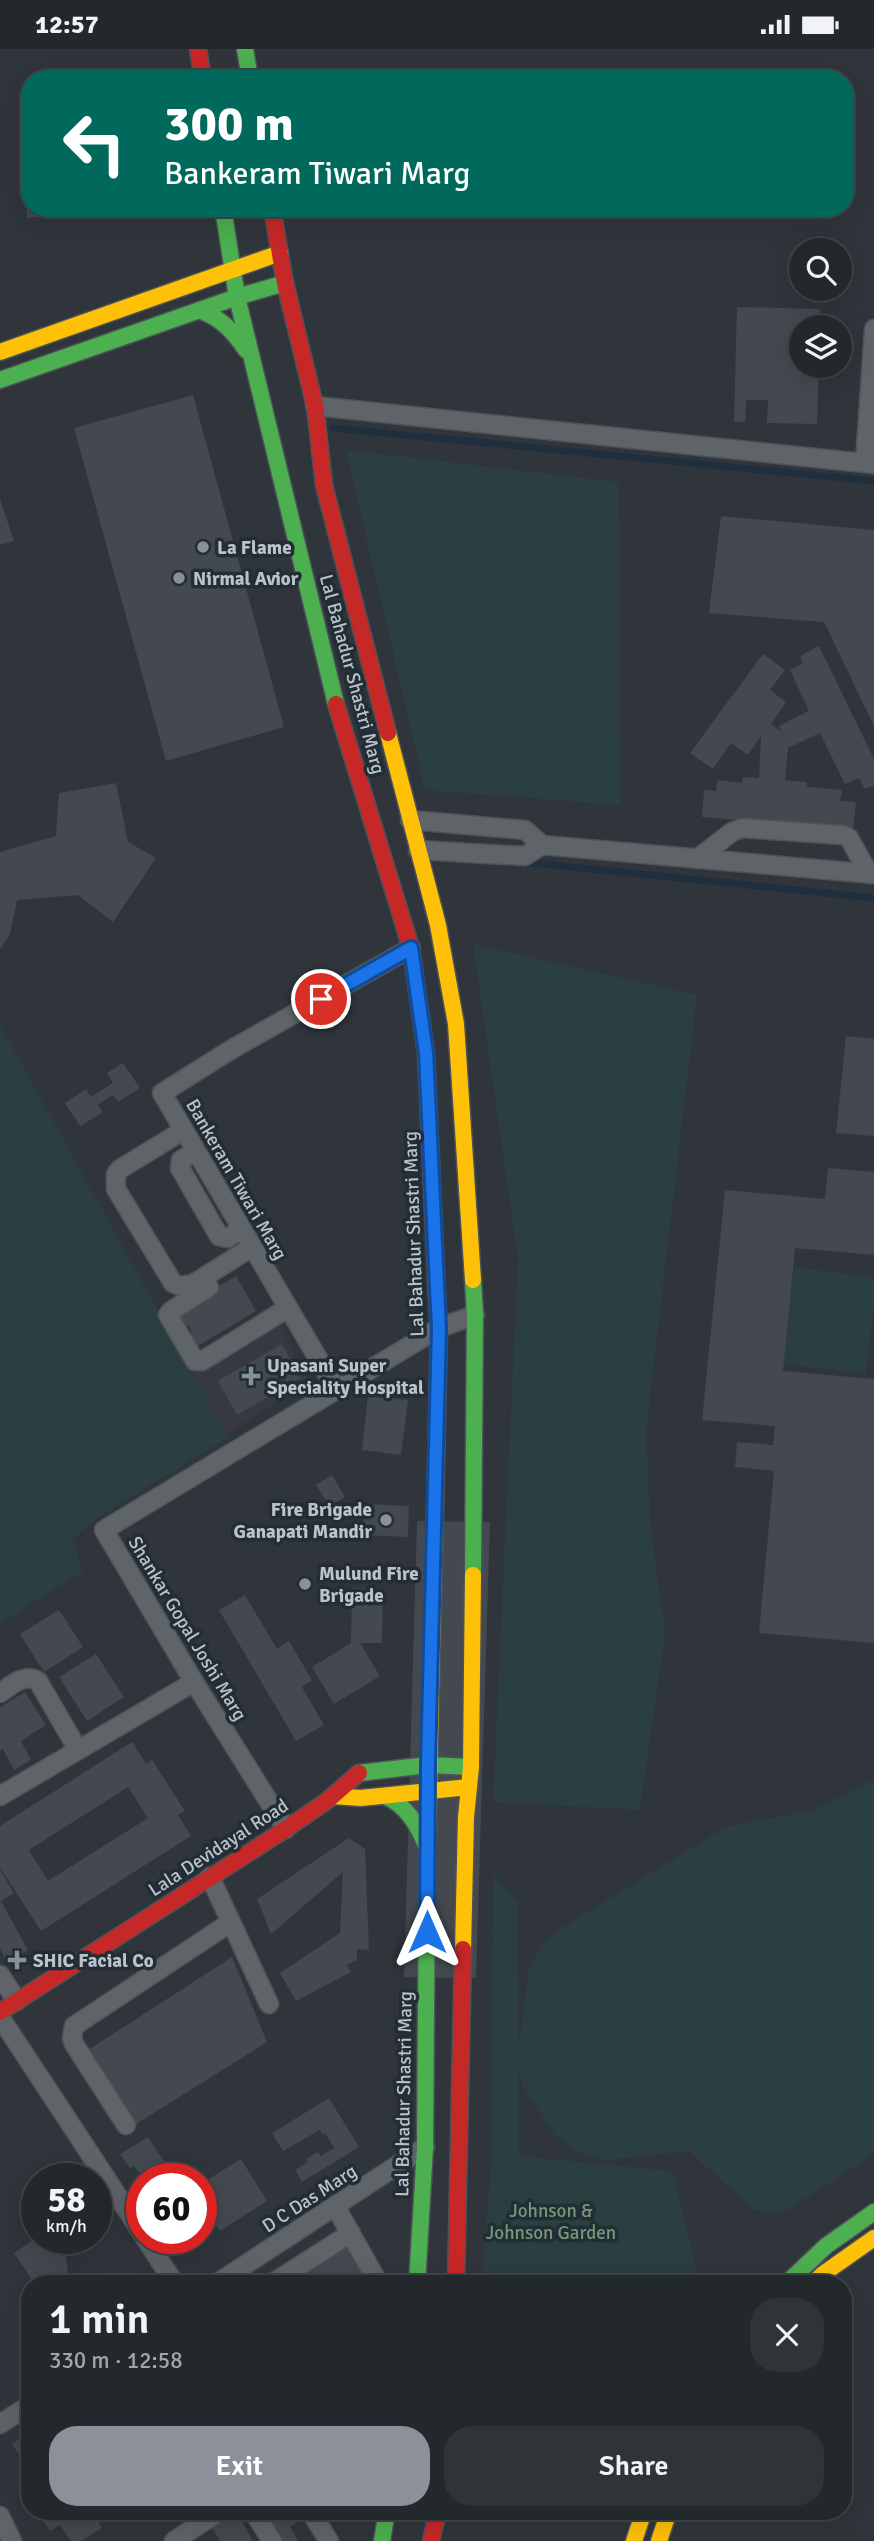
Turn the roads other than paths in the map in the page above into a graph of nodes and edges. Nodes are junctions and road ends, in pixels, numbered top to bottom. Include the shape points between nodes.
1 (198, 49) edge
2 (245, 49) edge
3 (202, 70) edge
4 (248, 70) edge
5 (224, 217) edge
6 (274, 217) edge
7 (280, 253) junction
8 (233, 268) junction
9 (285, 283) junction
10 (237, 297) junction
11 (199, 310) junction
12 (874, 329) edge
13 (0, 352) edge
14 (253, 361) junction
15 (0, 380) edge
16 (315, 406) junction
17 (870, 464) edge
18 (410, 820) junction
19 (541, 845) junction
20 (418, 850) junction
21 (697, 859) junction
22 (872, 874) edge
23 (411, 948) junction
24 (180, 1132) junction
25 (252, 1254) junction
26 (285, 1310) junction
27 (475, 1315) junction
28 (439, 1328) junction
29 (336, 1389) junction
30 (194, 1682) junction
31 (0, 1693) edge
32 (78, 1751) junction
33 (428, 1765) junction
34 (471, 1767) junction
35 (469, 1787) junction
36 (428, 1792) junction
37 (385, 1795) junction
38 (0, 1796) edge
39 (333, 1796) junction
40 (286, 1829) junction
41 (428, 1847) junction
42 (210, 1877) junction
43 (231, 1922) junction
44 (0, 1975) edge
45 (17, 2001) junction
46 (269, 2004) dead end
47 (0, 2014) edge
48 (126, 2125) dead end
49 (425, 2147) junction
50 (335, 2206) junction
51 (126, 2209) edge
52 (874, 2212) edge
53 (351, 2233) junction
54 (874, 2238) edge
55 (155, 2254) edge
56 (169, 2275) edge
57 (230, 2275) edge
58 (285, 2275) edge
59 (374, 2275) edge
60 (418, 2275) edge
61 (456, 2275) edge
62 (795, 2275) edge
63 (822, 2275) edge
64 (21, 2411) edge
65 (0, 2424) edge
66 (0, 2516) edge
67 (209, 2520) edge
68 (259, 2520) edge
69 (316, 2520) edge
70 (329, 2520) edge
71 (386, 2520) edge
72 (436, 2520) edge
73 (641, 2520) edge
74 (667, 2520) edge
75 (194, 2532) edge
76 (12, 2541) edge
77 (173, 2541) edge
78 (209, 2541) edge
79 (272, 2541) edge
80 (329, 2541) edge
81 (342, 2541) edge
82 (382, 2541) edge
83 (431, 2541) edge
84 (634, 2541) edge
85 (659, 2541) edge

1 - 3 main road
2 - 4 main road
5 - 8 main road, Lal Bahadur Shastri Marg
6 - 7 main road, Lal Bahadur Shastri Marg
7 - 8 main road
7 - 9 main road, Lal Bahadur Shastri Marg
8 - 10 main road, Lal Bahadur Shastri Marg
8 - 13 main road
9 - 10 main road
9 - 16 main road, Lal Bahadur Shastri Marg
10 - 11 main road
10 - 14 main road, Lal Bahadur Shastri Marg
11 - 14 main road via 229,326
11 - 15 main road
12 - 17 street
14 - 23 main road, Lal Bahadur Shastri Marg via 344,731
16 - 17 street
16 - 18 main road, Lal Bahadur Shastri Marg via 324,485
18 - 19 street via 525,830
18 - 20 main road, Lal Bahadur Shastri Marg
19 - 20 street via 526,856
19 - 21 street
20 - 27 main road, Lal Bahadur Shastri Marg via 438,925 456,1024
21 - 22 street
21 - 22 street via 742,828 843,835
23 - 24 street, Bankeram Tiwari Marg via 162,1093
23 - 28 main road, Lal Bahadur Shastri Marg via 426,1053
24 - 25 street, Bankeram Tiwari Marg
24 - 25 street via 120,1169 116,1189 173,1283 193,1284
25 - 26 street, Bankeram Tiwari Marg
25 - 26 street via 171,1311 168,1319 198,1362
26 - 29 street, Bankeram Tiwari Marg
27 - 28 street, Shankar Gopal Joshi Marg
27 - 34 main road, Lal Bahadur Shastri Marg
28 - 29 street, Shankar Gopal Joshi Marg
28 - 33 main road, Lal Bahadur Shastri Marg
29 - 30 street, Shankar Gopal Joshi Marg via 104,1530
30 - 32 street
30 - 40 street, Shankar Gopal Joshi Marg
31 - 32 street via 23,1678 38,1681
32 - 38 street
33 - 34 main road, Lala Devidayal Road
33 - 36 main road, Lal Bahadur Shastri Marg
33 - 39 main road, Lala Devidayal Road via 360,1772
34 - 35 main road, Lal Bahadur Shastri Marg
35 - 36 main road
35 - 61 main road, Lal Bahadur Shastri Marg
36 - 37 main road
36 - 41 main road, Lal Bahadur Shastri Marg
37 - 39 main road
37 - 41 main road via 407,1810
39 - 40 main road, Lala Devidayal Road
40 - 42 main road, Lala Devidayal Road
41 - 49 main road, Lal Bahadur Shastri Marg
42 - 43 street
42 - 45 main road, Lala Devidayal Road
43 - 46 street
43 - 48 street via 74,2026 74,2043
44 - 45 street
45 - 47 main road, Lala Devidayal Road
47 - 51 street
49 - 50 street, D C Das Marg
49 - 60 main road, Lal Bahadur Shastri Marg
50 - 53 street
50 - 57 street, D C Das Marg
52 - 62 main road via 826,2246
53 - 58 street
53 - 59 street
54 - 63 main road
55 - 56 street
64 - 65 street
66 - 76 street
67 - 75 street
68 - 79 street
69 - 80 street
70 - 81 street
71 - 82 main road
72 - 83 main road
73 - 84 main road
74 - 85 main road
75 - 77 street
75 - 78 street

